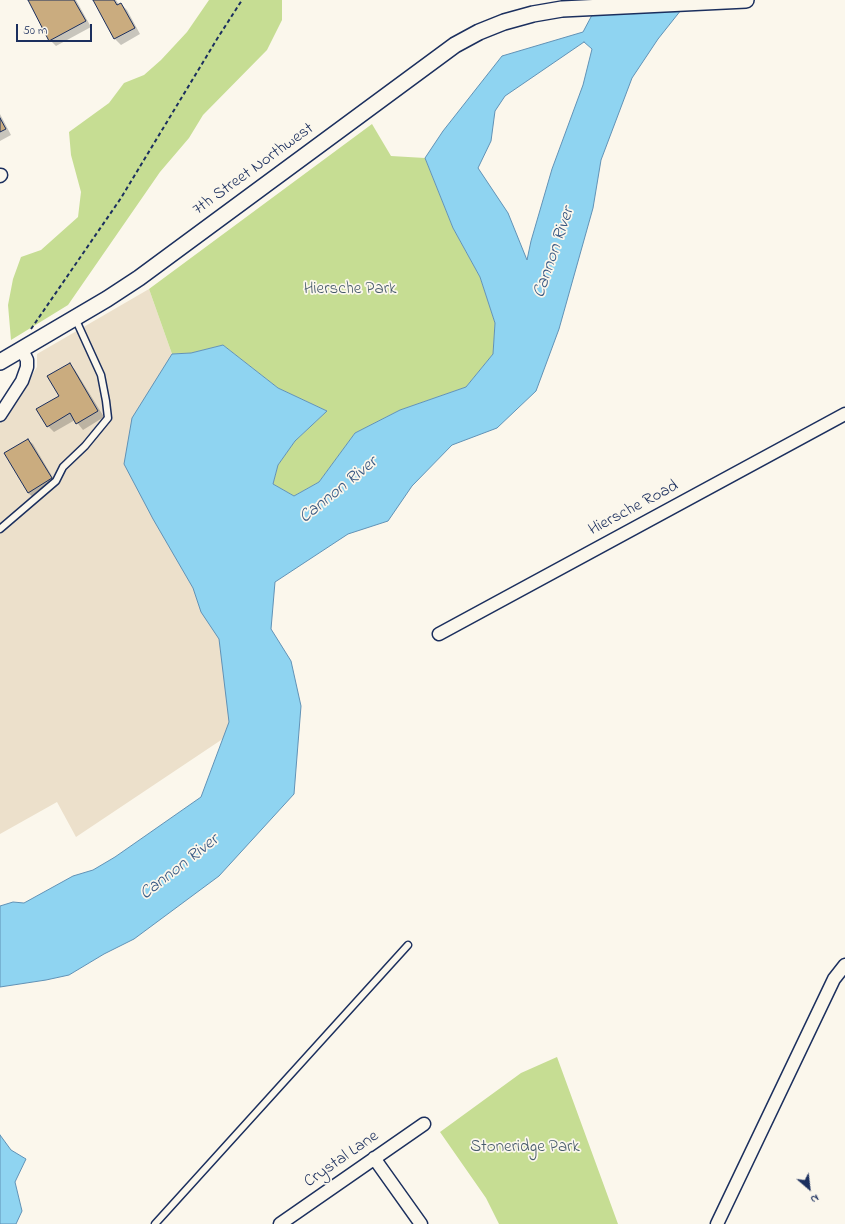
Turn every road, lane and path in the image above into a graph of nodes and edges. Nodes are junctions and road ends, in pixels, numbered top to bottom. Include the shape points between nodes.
1 (242, 0) edge
2 (746, 0) edge
3 (532, 7) edge
4 (75, 318) junction
5 (31, 329) dead end
6 (22, 350) junction
7 (0, 362) edge
8 (845, 414) edge
9 (0, 415) edge
10 (0, 529) edge
11 (439, 634) dead end
12 (408, 945) dead end
13 (845, 965) edge
14 (424, 1124) dead end
15 (374, 1158) junction
16 (155, 1224) edge
17 (280, 1224) edge
18 (421, 1224) edge
19 (717, 1224) edge

1 - 5 path via 121,198
2 - 3 street, 7th Street Northwest via 562,9
3 - 4 street, 7th Street Northwest via 455,45 140,278
4 - 6 street, 7th Street Northwest
4 - 10 lane via 101,375 108,418 63,467 56,481
6 - 7 street, 7th Street Northwest
6 - 9 street via 27,367 22,380
8 - 11 street, Hiersche Road
12 - 16 lane
13 - 19 street via 834,980
14 - 15 street, Crystal Lane
15 - 17 street, Crystal Lane
15 - 18 street

